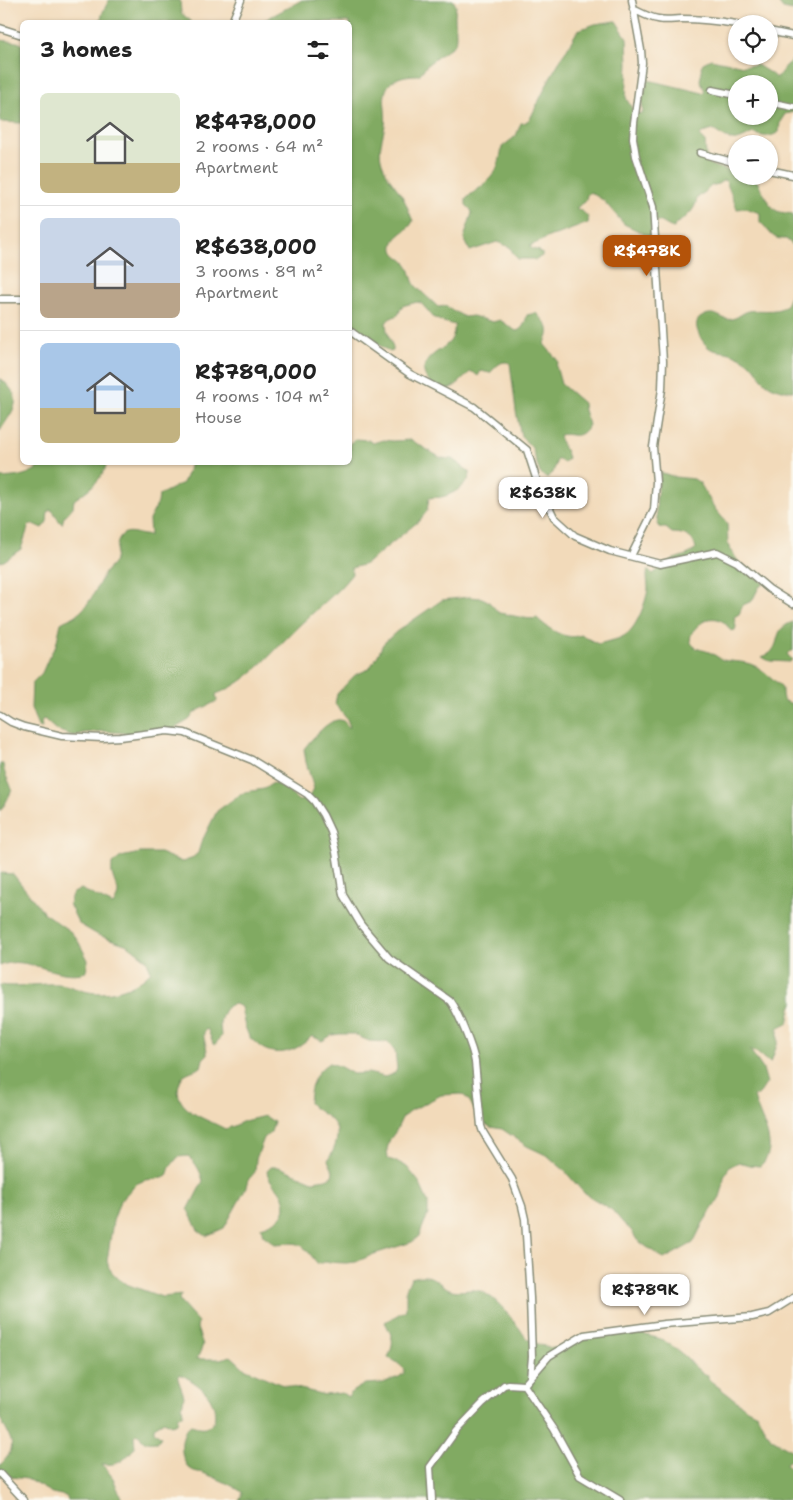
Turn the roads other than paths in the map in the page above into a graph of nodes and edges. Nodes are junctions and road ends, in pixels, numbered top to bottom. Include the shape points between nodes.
1 (241, 0) edge
2 (632, 0) edge
3 (633, 9) junction
4 (233, 20) edge
5 (728, 23) edge
6 (0, 28) edge
7 (778, 33) edge
8 (20, 34) edge
9 (793, 36) edge
10 (712, 90) dead end
11 (728, 93) edge
12 (778, 104) edge
13 (793, 107) edge
14 (700, 153) dead end
15 (728, 161) edge
16 (778, 172) edge
17 (793, 175) edge
18 (0, 299) edge
19 (20, 300) edge
20 (352, 332) edge
21 (631, 556) junction
22 (793, 604) edge
23 (0, 715) edge
24 (793, 1298) edge
25 (530, 1378) junction
26 (524, 1386) junction
27 (0, 1474) edge
28 (24, 1500) edge
29 (432, 1500) edge
30 (620, 1500) edge

1 - 4 street
2 - 3 street
3 - 5 street via 657,19
3 - 21 street via 642,63 633,138 653,207 663,361 653,447 654,510
6 - 8 street
7 - 9 street
10 - 11 street
12 - 13 street
14 - 15 street
16 - 17 street
18 - 19 street
20 - 21 street via 410,374 474,407 527,450 554,518 575,536
21 - 22 street via 660,564 718,552 737,562
23 - 25 street via 24,727 62,736 102,738 167,731 186,733 260,764 314,801 331,832 346,902 389,958 450,1001 472,1052 481,1126 512,1179 525,1219 532,1357
24 - 25 street via 769,1313 752,1317 584,1335 550,1356
25 - 26 street
26 - 29 street via 504,1385 456,1430 430,1467
26 - 30 street via 554,1429 580,1476
27 - 28 street

